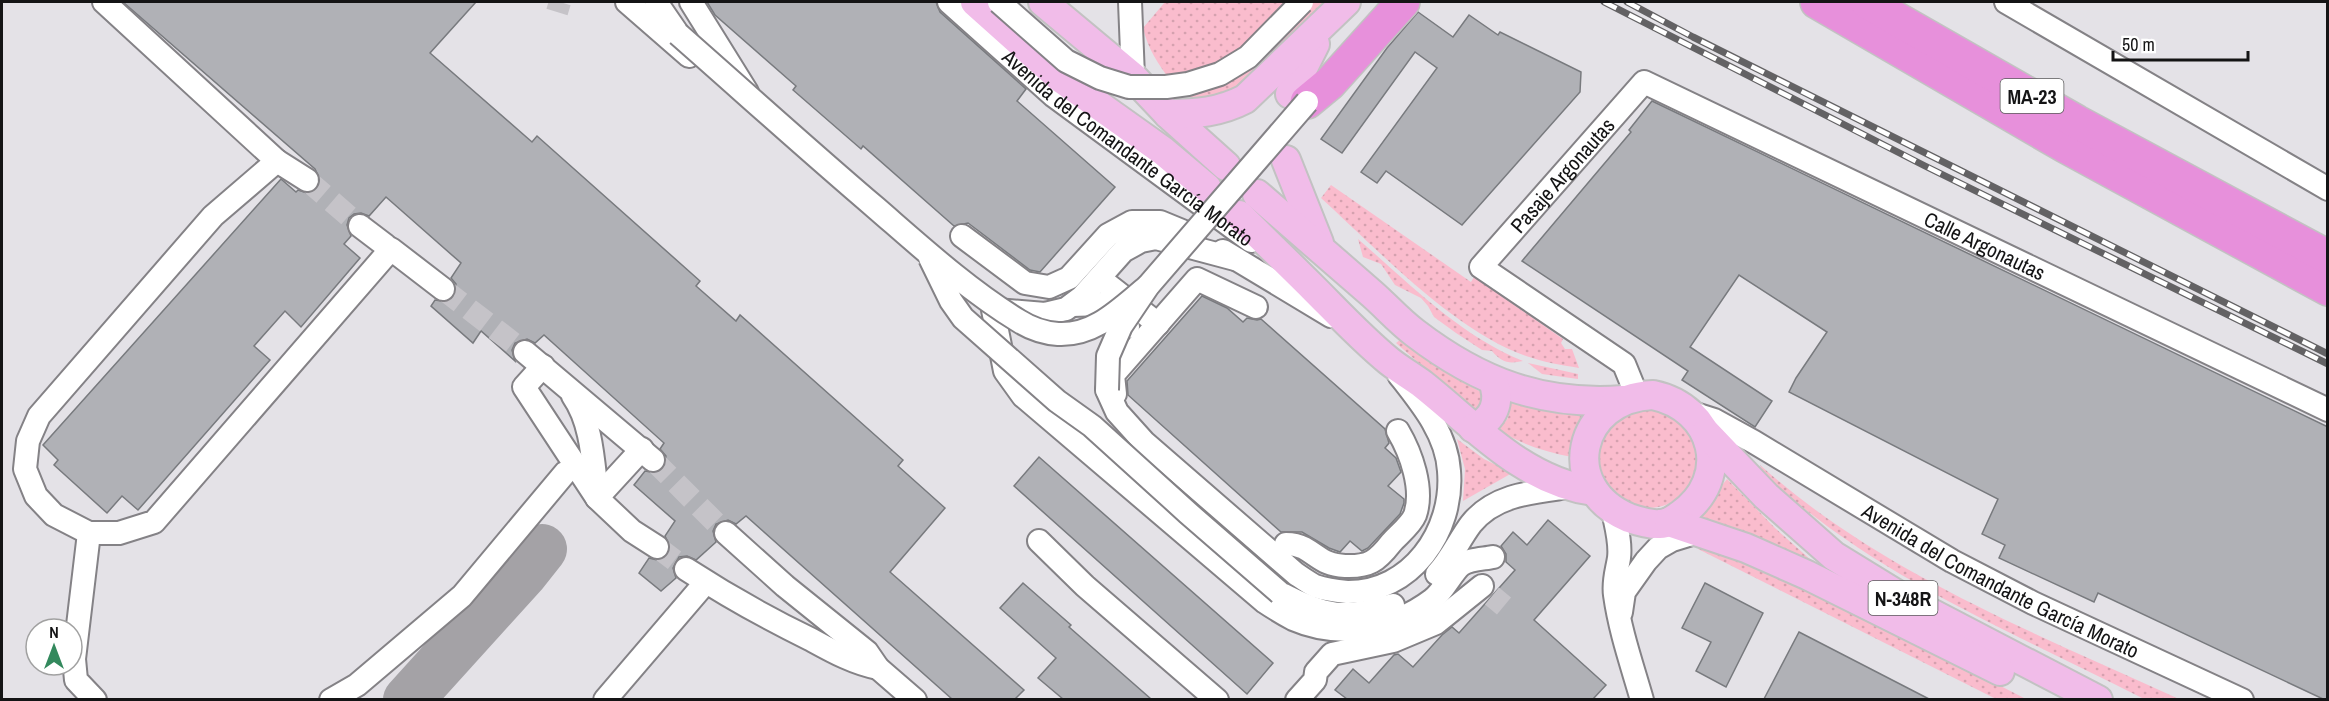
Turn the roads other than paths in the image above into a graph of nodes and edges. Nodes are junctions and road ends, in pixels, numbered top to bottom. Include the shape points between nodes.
1 (104, 2) edge
2 (627, 2) edge
3 (633, 2) edge
4 (656, 2) edge
5 (691, 2) edge
6 (949, 2) edge
7 (975, 2) edge
8 (999, 2) edge
9 (1043, 2) edge
10 (1130, 2) edge
11 (1302, 2) edge
12 (1382, 2) edge
13 (1403, 2) edge
14 (1817, 2) edge
15 (1867, 2) edge
16 (2006, 2) edge
17 (1337, 11) edge
18 (678, 34) junction
19 (1133, 77) junction
20 (1644, 82) joint
21 (750, 97) junction
22 (1299, 98) junction
23 (1168, 114) junction
24 (1286, 160) dead end
25 (278, 161) junction
26 (1226, 166) dead end
27 (307, 180) tunnel mouth
28 (1207, 188) dead end
29 (2328, 189) edge
30 (360, 226) tunnel mouth
31 (962, 236) dead end
32 (385, 245) dead end
33 (1322, 250) junction
34 (928, 254) junction
35 (2328, 257) edge
36 (1235, 259) junction
37 (1109, 276) junction
38 (1148, 286) junction
39 (1313, 287) junction
40 (443, 289) tunnel mouth
41 (2328, 289) edge
42 (1072, 305) junction
43 (1256, 307) dead end
44 (993, 310) junction
45 (1355, 331) junction
46 (1151, 332) junction
47 (525, 352) tunnel mouth
48 (1389, 362) junction
49 (543, 366) junction
50 (1493, 381) junction
51 (563, 384) junction
52 (1115, 394) dead end
53 (1630, 398) junction
54 (2328, 410) edge
55 (602, 416) junction
56 (1699, 423) junction
57 (1473, 428) junction
58 (1398, 431) dead end
59 (592, 447) junction
60 (1766, 449) junction
61 (1733, 461) junction
62 (565, 472) dead end
63 (1709, 476) junction
64 (1581, 489) junction
65 (597, 498) junction
66 (1613, 511) junction
67 (1664, 524) junction
68 (1698, 532) junction
69 (89, 533) junction
70 (726, 533) tunnel mouth
71 (1039, 541) dead end
72 (1286, 543) dead end
73 (657, 547) tunnel mouth
74 (686, 569) tunnel mouth
75 (706, 582) junction
76 (1624, 592) junction
77 (1620, 619) junction
78 (878, 668) junction
79 (1317, 672) junction
80 (95, 699) edge
81 (331, 699) edge
82 (605, 699) edge
83 (915, 699) edge
84 (1217, 699) edge
85 (1279, 699) edge
86 (1297, 699) edge
87 (1642, 699) edge
88 (2055, 699) edge
89 (2098, 699) edge
90 (2242, 699) edge

1 - 25 street
2 - 44 street via 749,109
3 - 18 street
4 - 18 street
5 - 21 street
6 - 39 street, Avenida del Comandante García Morato via 1054,96
7 - 28 main road, Avenida del Comandante García Morato via 1059,77 1163,151
8 - 11 street, bridge via 1066,61 1129,87 1188,84 1220,74 1248,57
9 - 19 main road
10 - 19 street
12 - 22 street
13 - 22 highway via 1330,83
14 - 41 highway, MA-23 via 2065,146
15 - 35 highway, MA-23 via 2107,139
16 - 29 street
17 - 22 main road via 1300,72
17 - 23 main road via 1245,99 1198,114
18 - 21 street, bridge
19 - 23 main road
20 - 53 street, Pasaje Argonautas via 1481,267 1624,364
20 - 54 street, Calle Argonautas
21 - 34 street, bridge
22 - 38 street, bridge
23 - 26 main road
24 - 33 main road
25 - 27 street
25 - 69 street via 213,216 39,416 28,441 25,469 36,496 54,515
30 - 32 street
31 - 36 street via 1025,283 1049,287 1069,278 1108,234 1132,222 1160,222
33 - 39 main road, Avenida del Comandante García Morato via 1248,205
33 - 50 main road, Avenida del Comandante García Morato via 1413,332 1450,359
34 - 38 street, bridge via 1020,322 1058,334 1098,325
34 - 64 street, bridge via 963,318 1280,593 1309,608 1365,614 1393,605 1419,590 1439,571 1485,510 1505,498 1528,492
36 - 37 street via 1156,238 1123,251
36 - 45 street
37 - 42 street
37 - 46 street
38 - 48 street, bridge via 1121,326 1108,356 1107,390 1117,412 1144,441 1296,574 1317,586 1361,592 1385,585 1417,563 1443,522 1449,498 1444,446 1428,412
39 - 45 main road, Avenida del Comandante García Morato
40 - 69 street via 391,249 154,522 119,533
42 - 44 street via 1045,314
42 - 46 street via 1102,304
43 - 46 street via 1197,279
44 - 79 street via 1005,371 1023,396 1265,602 1293,618 1319,627 1367,630 1410,614 1433,599 1461,565 1484,559 1487,591 1436,623 1393,641 1332,654
45 - 48 main road, Avenida del Comandante García Morato
46 - 52 street via 1113,375
47 - 49 street
48 - 57 main road, Avenida del Comandante García Morato via 1421,383
49 - 51 street
49 - 65 street via 524,387
50 - 53 main road, Avenida del Comandante García Morato via 1563,400
50 - 57 main road via 1496,407 1483,424
51 - 55 street
51 - 59 street via 580,406
53 - 56 main road via 1669,399
53 - 64 main road, N-348R via 1604,413 1590,432
55 - 59 street
55 - 65 street via 647,454
56 - 60 street, Avenida del Comandante García Morato via 1714,420
56 - 61 main road
56 - 63 main road via 1712,459
57 - 64 main road, Avenida del Comandante García Morato via 1512,458
58 - 72 street via 1414,467 1417,500 1414,516 1380,558 1369,564 1345,566 1324,562 1302,546
59 - 65 street
60 - 61 street via 1754,449
60 - 90 street, Avenida del Comandante García Morato via 1952,561 2033,603
61 - 63 street
61 - 89 main road, N-348R via 1834,556 1904,600
62 - 81 street via 462,596 357,685
63 - 67 main road via 1700,496
64 - 66 main road, N-348R
65 - 73 street via 632,531
66 - 67 main road, N-348R via 1636,521
66 - 77 street via 1620,544 1614,575
67 - 68 main road, N-348R
67 - 76 street via 1636,560
68 - 76 street via 1658,548
68 - 88 main road, N-348R via 1807,574
69 - 80 street via 74,659 76,680
70 - 78 street via 867,652
71 - 84 street via 1084,586
74 - 75 street
75 - 78 street via 859,664
75 - 82 street
76 - 77 street
77 - 87 street
78 - 83 street
79 - 85 street via 1304,671
79 - 86 street via 1315,680

